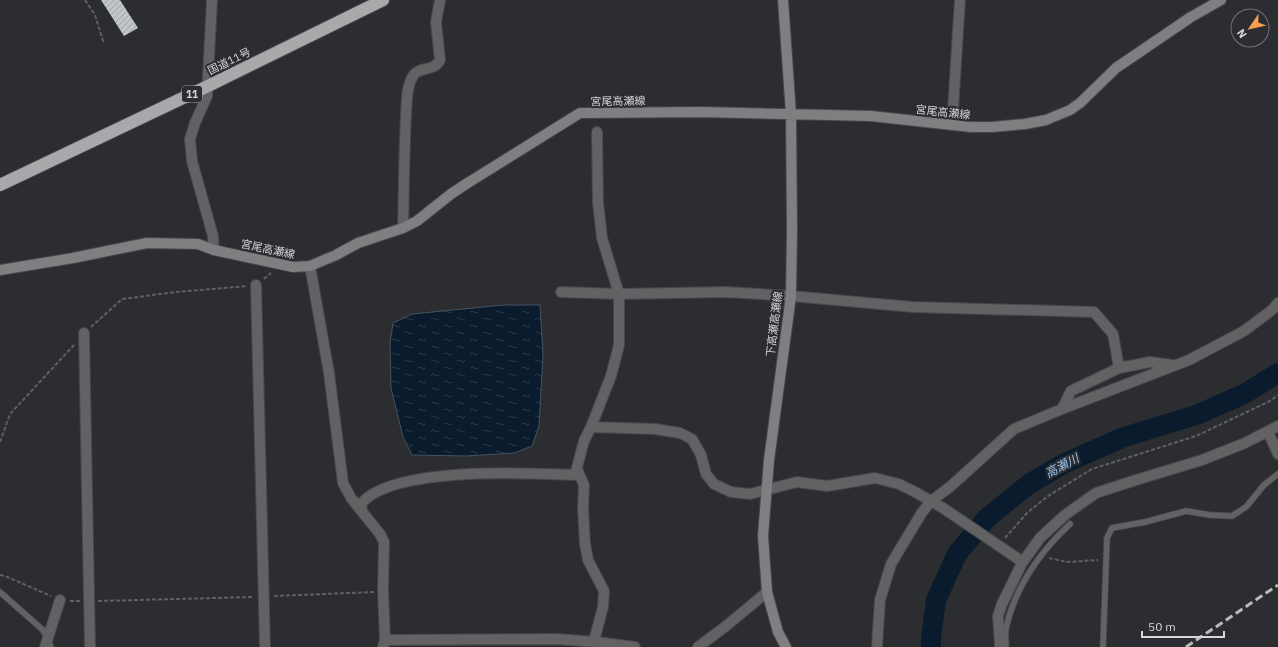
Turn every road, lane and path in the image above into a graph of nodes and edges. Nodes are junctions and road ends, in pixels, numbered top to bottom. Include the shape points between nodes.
1 (85, 0) edge
2 (212, 0) edge
3 (383, 0) edge
4 (440, 0) edge
5 (783, 0) edge
6 (960, 0) edge
7 (1221, 0) edge
8 (104, 44) dead end
9 (208, 86) junction
10 (791, 114) junction
11 (952, 125) junction
12 (597, 132) dead end
13 (0, 185) edge
14 (403, 228) junction
15 (214, 250) junction
16 (281, 264) junction
17 (310, 266) junction
18 (0, 270) edge
19 (256, 285) junction
20 (561, 292) dead end
21 (619, 294) junction
22 (790, 296) junction
23 (1278, 303) edge
24 (84, 334) junction
25 (1174, 366) junction
26 (1119, 368) junction
27 (1278, 395) edge
28 (1062, 408) junction
29 (1278, 426) edge
30 (591, 427) junction
31 (1268, 432) junction
32 (0, 442) edge
33 (1278, 454) edge
34 (577, 469) junction
35 (1278, 474) edge
36 (766, 490) junction
37 (930, 502) junction
38 (362, 510) junction
39 (1070, 524) dead end
40 (1003, 541) dead end
41 (1040, 556) junction
42 (1106, 560) junction
43 (1019, 561) junction
44 (0, 575) edge
45 (383, 591) junction
46 (0, 592) edge
47 (767, 592) junction
48 (264, 597) junction
49 (60, 600) junction
50 (89, 602) junction
51 (594, 641) junction
52 (384, 644) edge
53 (48, 645) edge
54 (90, 647) edge
55 (265, 647) edge
56 (634, 647) edge
57 (698, 647) edge
58 (786, 647) edge
59 (877, 647) edge
60 (1000, 647) edge
61 (1006, 647) edge
62 (1103, 647) edge

1 - 8 path via 95,15
2 - 9 street
3 - 9 highway, 国道11号 / 11
4 - 14 street via 436,22 440,60 432,68 417,71 412,77 408,91 404,140
5 - 10 main road, 下高瀬高瀬線
6 - 11 street
7 - 11 main road, 宮尾高瀬線 via 1191,17 1116,68 1080,103 1059,114 1046,120 992,127
9 - 13 highway, 国道11号 / 11
9 - 15 street via 207,96 190,139 192,161 213,236
10 - 11 main road, 宮尾高瀬線 via 871,116
10 - 14 main road, 宮尾高瀬線 via 580,113 466,184 417,221
10 - 22 main road, 下高瀬高瀬線
12 - 21 street via 598,202 602,238
14 - 17 main road, 宮尾高瀬線 via 358,243 336,256
15 - 16 main road, 宮尾高瀬線
15 - 18 main road, 宮尾高瀬線 via 198,244 147,243
16 - 17 main road, 宮尾高瀬線 via 293,267
16 - 19 path
17 - 38 street via 329,374 343,483 351,498
19 - 24 path via 122,299
19 - 48 street
20 - 21 street
21 - 22 street via 726,292
21 - 30 street via 619,345 611,376
22 - 26 street via 912,307 1094,312 1113,334
22 - 36 main road, 下高瀬高瀬線
23 - 25 street via 1244,331
24 - 32 path via 10,414
24 - 50 street
25 - 26 street via 1150,362
25 - 28 street
26 - 28 street via 1071,391
27 - 40 path via 1196,436 1092,469 1048,496 1027,513
28 - 37 street via 1014,429
29 - 31 street
30 - 34 street via 584,441
30 - 36 street via 655,429 680,433 692,439 701,455 706,474 714,484 738,493 750,494
31 - 33 street
31 - 43 street via 1202,460 1096,493 1065,515
34 - 38 street via 575,475 516,472 427,477 378,490 360,504
34 - 51 street via 584,484 583,509 588,560 604,591 603,607
35 - 42 lane via 1264,485 1246,507 1232,516 1186,511 1112,528 1107,538
36 - 37 street via 797,482 827,486 876,478 898,484
36 - 47 main road, 下高瀬高瀬線 via 763,536
37 - 43 street via 943,508
37 - 59 street via 891,564 880,600
38 - 45 street via 384,542
39 - 41 lane
41 - 42 path via 1067,562
41 - 61 lane via 1013,605 1006,630
42 - 62 lane
43 - 60 street via 998,616
44 - 49 path
45 - 48 path
45 - 52 street
46 - 53 lane via 43,630
47 - 57 street
47 - 58 main road, 下高瀬高瀬線 via 778,632
48 - 50 path
48 - 55 street
49 - 50 path
49 - 53 street
50 - 54 street
51 - 52 street via 556,639
51 - 56 street

